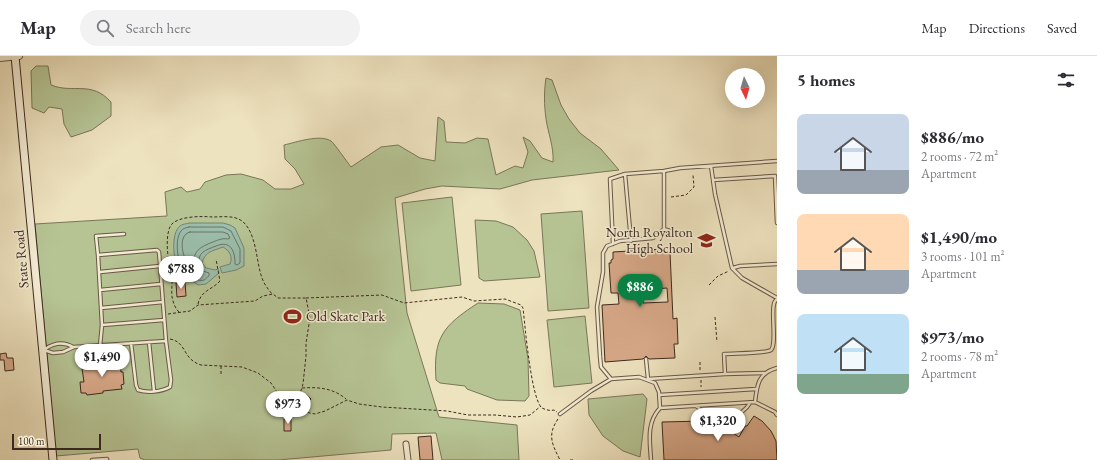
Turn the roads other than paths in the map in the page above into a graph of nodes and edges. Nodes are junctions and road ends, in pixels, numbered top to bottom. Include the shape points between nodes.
1 (15, 56) edge
2 (19, 56) edge
3 (0, 58) edge
4 (777, 161) edge
5 (711, 166) junction
6 (664, 171) junction
7 (625, 174) junction
8 (713, 180) junction
9 (777, 223) edge
10 (664, 229) junction
11 (676, 233) dead end
12 (124, 234) dead end
13 (631, 240) junction
14 (613, 244) junction
15 (98, 255) junction
16 (777, 264) edge
17 (160, 266) junction
18 (732, 268) junction
19 (100, 272) junction
20 (161, 284) junction
21 (100, 290) junction
22 (777, 298) edge
23 (163, 302) junction
24 (101, 308) junction
25 (164, 320) junction
26 (102, 325) junction
27 (166, 341) junction
28 (149, 342) junction
29 (131, 343) junction
30 (100, 346) junction
31 (74, 347) junction
32 (43, 350) junction
33 (646, 359) dead end
34 (777, 368) edge
35 (765, 373) junction
36 (725, 374) junction
37 (611, 379) junction
38 (648, 379) junction
39 (756, 389) junction
40 (154, 391) junction
41 (659, 395) junction
42 (750, 402) junction
43 (754, 402) junction
44 (695, 405) junction
45 (660, 408) junction
46 (560, 414) road end
47 (777, 415) edge
48 (406, 444) dead end
49 (53, 460) edge
50 (92, 460) edge
51 (108, 460) edge
52 (408, 460) edge
53 (651, 460) edge

1 - 2 street
1 - 3 street
1 - 32 main road, State Road
4 - 5 lane
5 - 6 lane
5 - 8 lane
6 - 7 lane
6 - 10 lane
7 - 13 lane
7 - 14 lane via 610,178
8 - 9 lane via 775,176
8 - 18 lane
10 - 11 lane
10 - 13 lane via 653,238
12 - 15 lane via 96,236
13 - 14 lane
14 - 37 lane via 607,246 603,253 603,272 597,307 601,368
15 - 17 lane via 157,250
15 - 19 lane
16 - 18 lane
17 - 19 lane
17 - 20 lane
18 - 22 lane via 742,278
19 - 21 lane
20 - 21 lane
20 - 23 lane
21 - 24 lane
22 - 36 lane via 774,304 773,347 765,351 724,354
23 - 24 lane
23 - 25 lane
24 - 26 lane
25 - 26 lane
25 - 27 lane
26 - 30 lane
27 - 28 lane
27 - 40 lane via 170,387
28 - 29 lane
28 - 40 lane
29 - 30 lane
29 - 40 lane via 136,386 143,392
30 - 31 lane
31 - 32 lane via 63,352 52,353
31 - 32 lane via 66,343 53,344
32 - 49 main road, State Road
33 - 38 lane
34 - 35 lane
35 - 36 lane
35 - 39 lane via 759,379
36 - 38 lane
37 - 38 lane
37 - 46 lane
38 - 41 lane via 655,383
39 - 41 lane
39 - 43 lane
41 - 45 lane
42 - 43 lane
42 - 44 lane
42 - 44 lane via 747,408 736,416 726,417 707,414
43 - 47 lane
44 - 45 lane
45 - 53 lane via 654,415 650,427
48 - 52 street
50 - 51 lane

